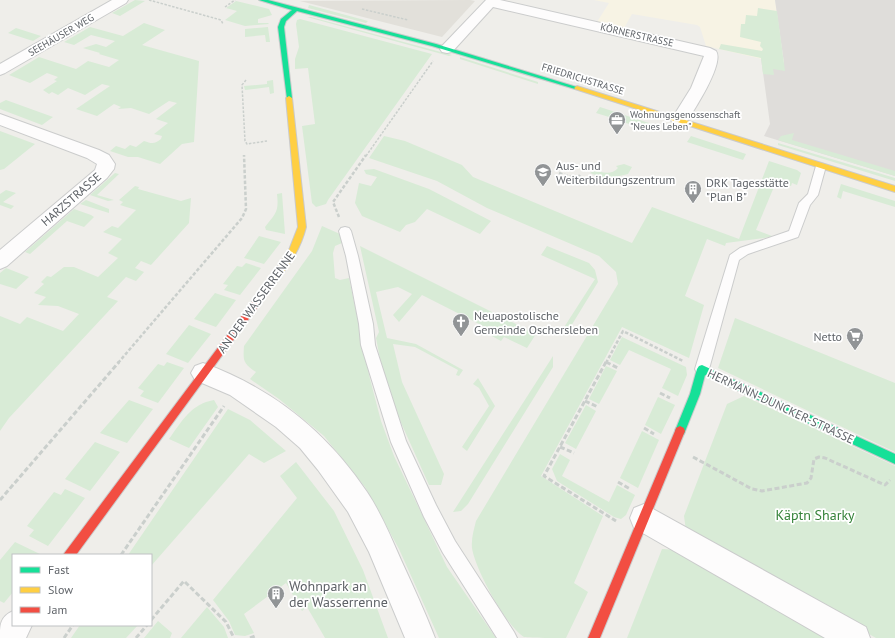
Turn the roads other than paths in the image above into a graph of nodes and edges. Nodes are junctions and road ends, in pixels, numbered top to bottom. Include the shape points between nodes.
1 (121, 0) edge
2 (262, 0) edge
3 (492, 1) edge
4 (296, 9) junction
5 (447, 49) junction
6 (0, 70) edge
7 (0, 119) edge
8 (680, 120) junction
9 (821, 166) junction
10 (895, 189) edge
11 (345, 230) road end
12 (0, 261) edge
13 (702, 369) junction
14 (203, 373) junction
15 (895, 459) edge
16 (631, 520) junction
17 (70, 554) edge
18 (16, 626) edge
19 (8, 638) edge
20 (420, 638) edge
21 (508, 638) edge
22 (594, 638) edge
23 (855, 638) edge

1 - 6 street, SEEHÄUSER WEG
2 - 4 street, FRIEDRICHSTRASSE
3 - 5 street
3 - 8 street, KÖRNERSTRASSE via 705,50 711,54 711,58 699,88
4 - 5 street, FRIEDRICHSTRASSE
4 - 14 street, AN DER WASSERRENNE via 283,20 281,27 302,234 284,265
5 - 8 street, FRIEDRICHSTRASSE
7 - 12 street, HARZSTRASSE via 93,154 103,159 106,164 101,174
8 - 9 street, FRIEDRICHSTRASSE
9 - 10 street, FRIEDRICHSTRASSE
9 - 13 lane via 813,195 805,203 794,234 744,251 734,258
11 - 21 lane via 366,324 368,345 399,442 449,547
13 - 15 street, HERMANN-DUNCKER-STRASSE
13 - 16 street, HERMANN-DUNCKER-STRASSE via 695,394 673,446
14 - 17 street, AN DER WASSERRENNE
14 - 20 street via 238,388 285,419 309,440 327,461 358,502 379,542
16 - 22 street, HERMANN-DUNCKER-STRASSE
16 - 23 street
18 - 19 street

